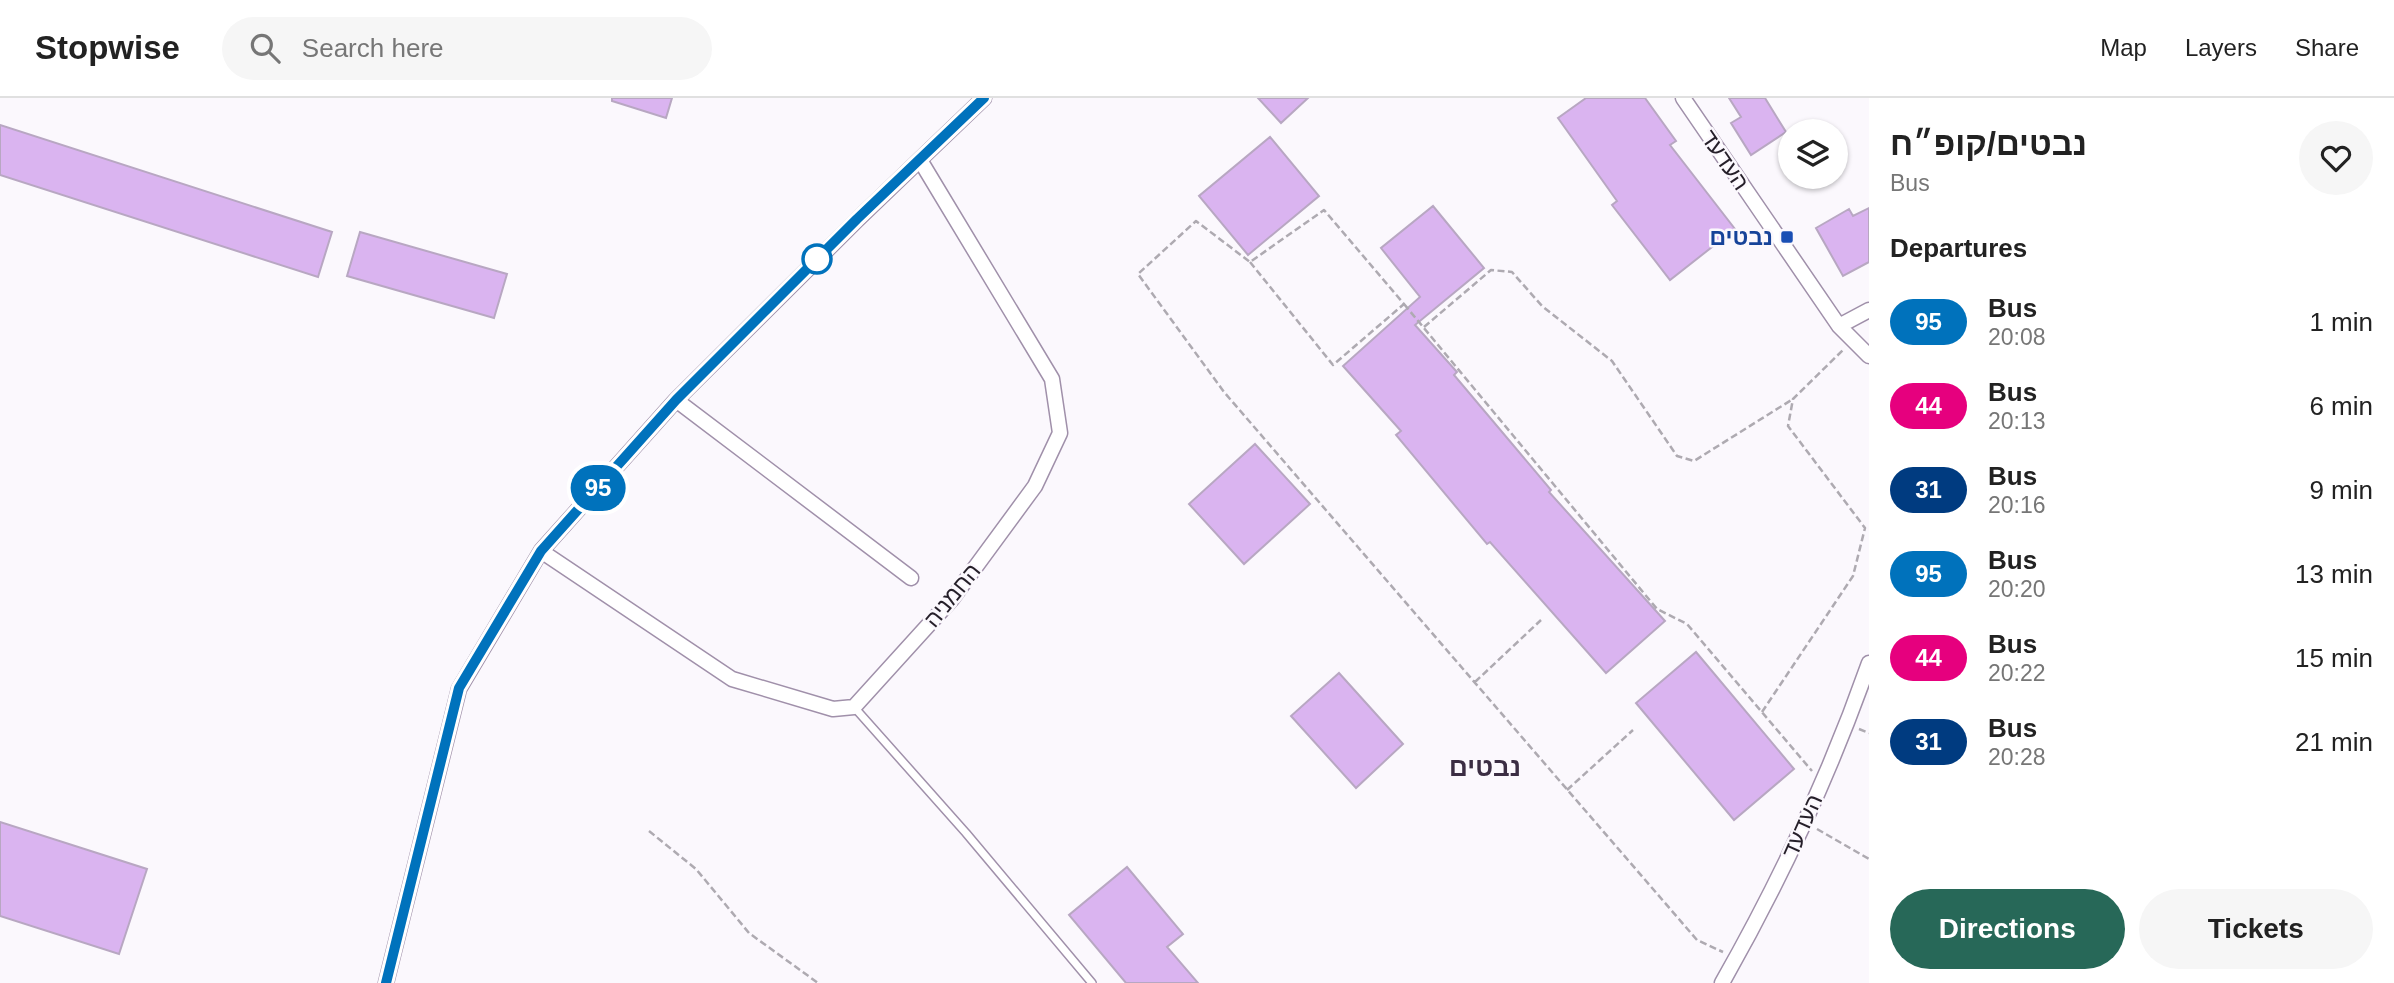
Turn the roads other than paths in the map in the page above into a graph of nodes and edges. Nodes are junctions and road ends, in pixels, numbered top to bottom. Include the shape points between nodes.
1 (984, 98) edge
2 (1683, 98) edge
3 (920, 160) junction
4 (1869, 310) edge
5 (1839, 326) junction
6 (1869, 356) edge
7 (676, 400) junction
8 (541, 551) junction
9 (911, 578) dead end
10 (1869, 663) edge
11 (855, 707) junction
12 (386, 983) edge
13 (1092, 983) edge
14 (1722, 983) edge

1 - 3 street
2 - 5 street, העדעד
3 - 7 street
3 - 11 street, החמניה via 1052,379 1060,433 1035,486 952,599
4 - 5 street
5 - 6 street, העדעד
7 - 8 street
7 - 9 street
8 - 11 street via 732,679 833,709
8 - 12 street via 459,688
10 - 14 street, העדעד via 1804,821
11 - 13 lane

